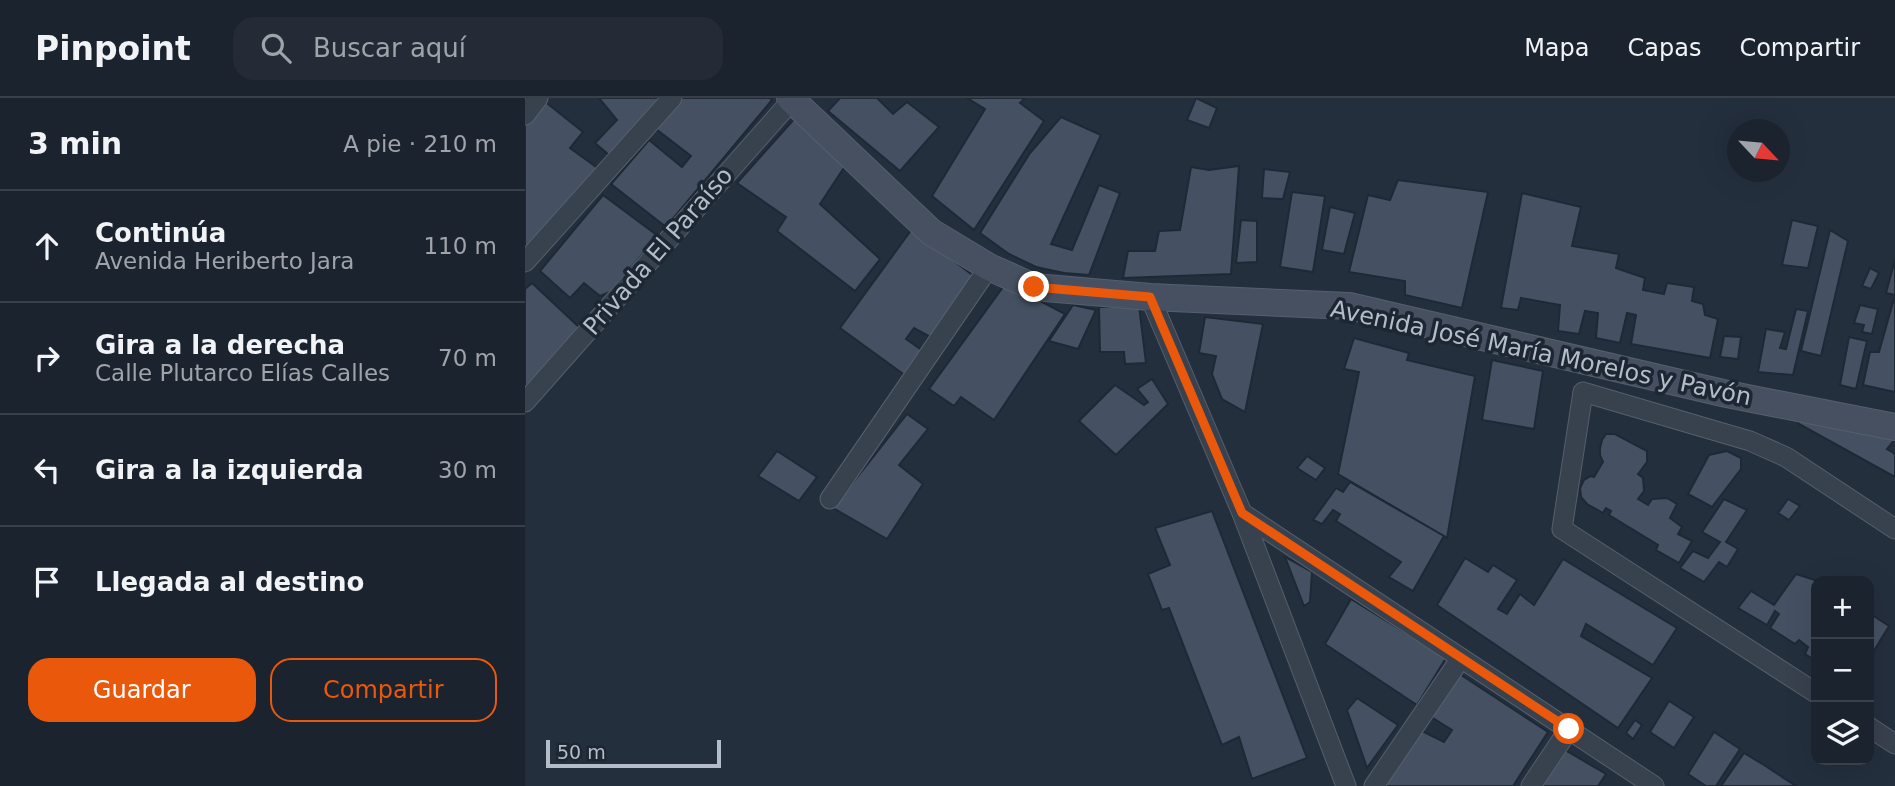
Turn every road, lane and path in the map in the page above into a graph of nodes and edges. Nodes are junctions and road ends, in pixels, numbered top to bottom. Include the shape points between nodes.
1 (538, 98) edge
2 (672, 98) edge
3 (791, 99) edge
4 (525, 114) edge
5 (525, 262) edge
6 (989, 267) junction
7 (1150, 297) junction
8 (525, 402) edge
9 (1895, 427) edge
10 (830, 499) dead end
11 (1242, 513) junction
12 (1895, 529) edge
13 (1461, 658) junction
14 (1811, 690) edge
15 (1569, 729) junction
16 (1346, 786) edge
17 (1374, 786) edge
18 (1531, 786) edge
19 (1654, 786) edge

1 - 4 street
2 - 5 street
3 - 6 main road, Avenida José María Morelos y Pavón via 931,232
3 - 8 street, Privada El Paraíso
6 - 7 main road, Avenida José María Morelos y Pavón via 1034,287
6 - 10 street
7 - 9 main road, Avenida José María Morelos y Pavón via 1349,306 1727,394
7 - 11 street
11 - 13 street
11 - 16 street
12 - 14 street via 1786,457 1750,441 1583,392 1562,529
13 - 15 street
13 - 17 street
15 - 18 street
15 - 19 street

